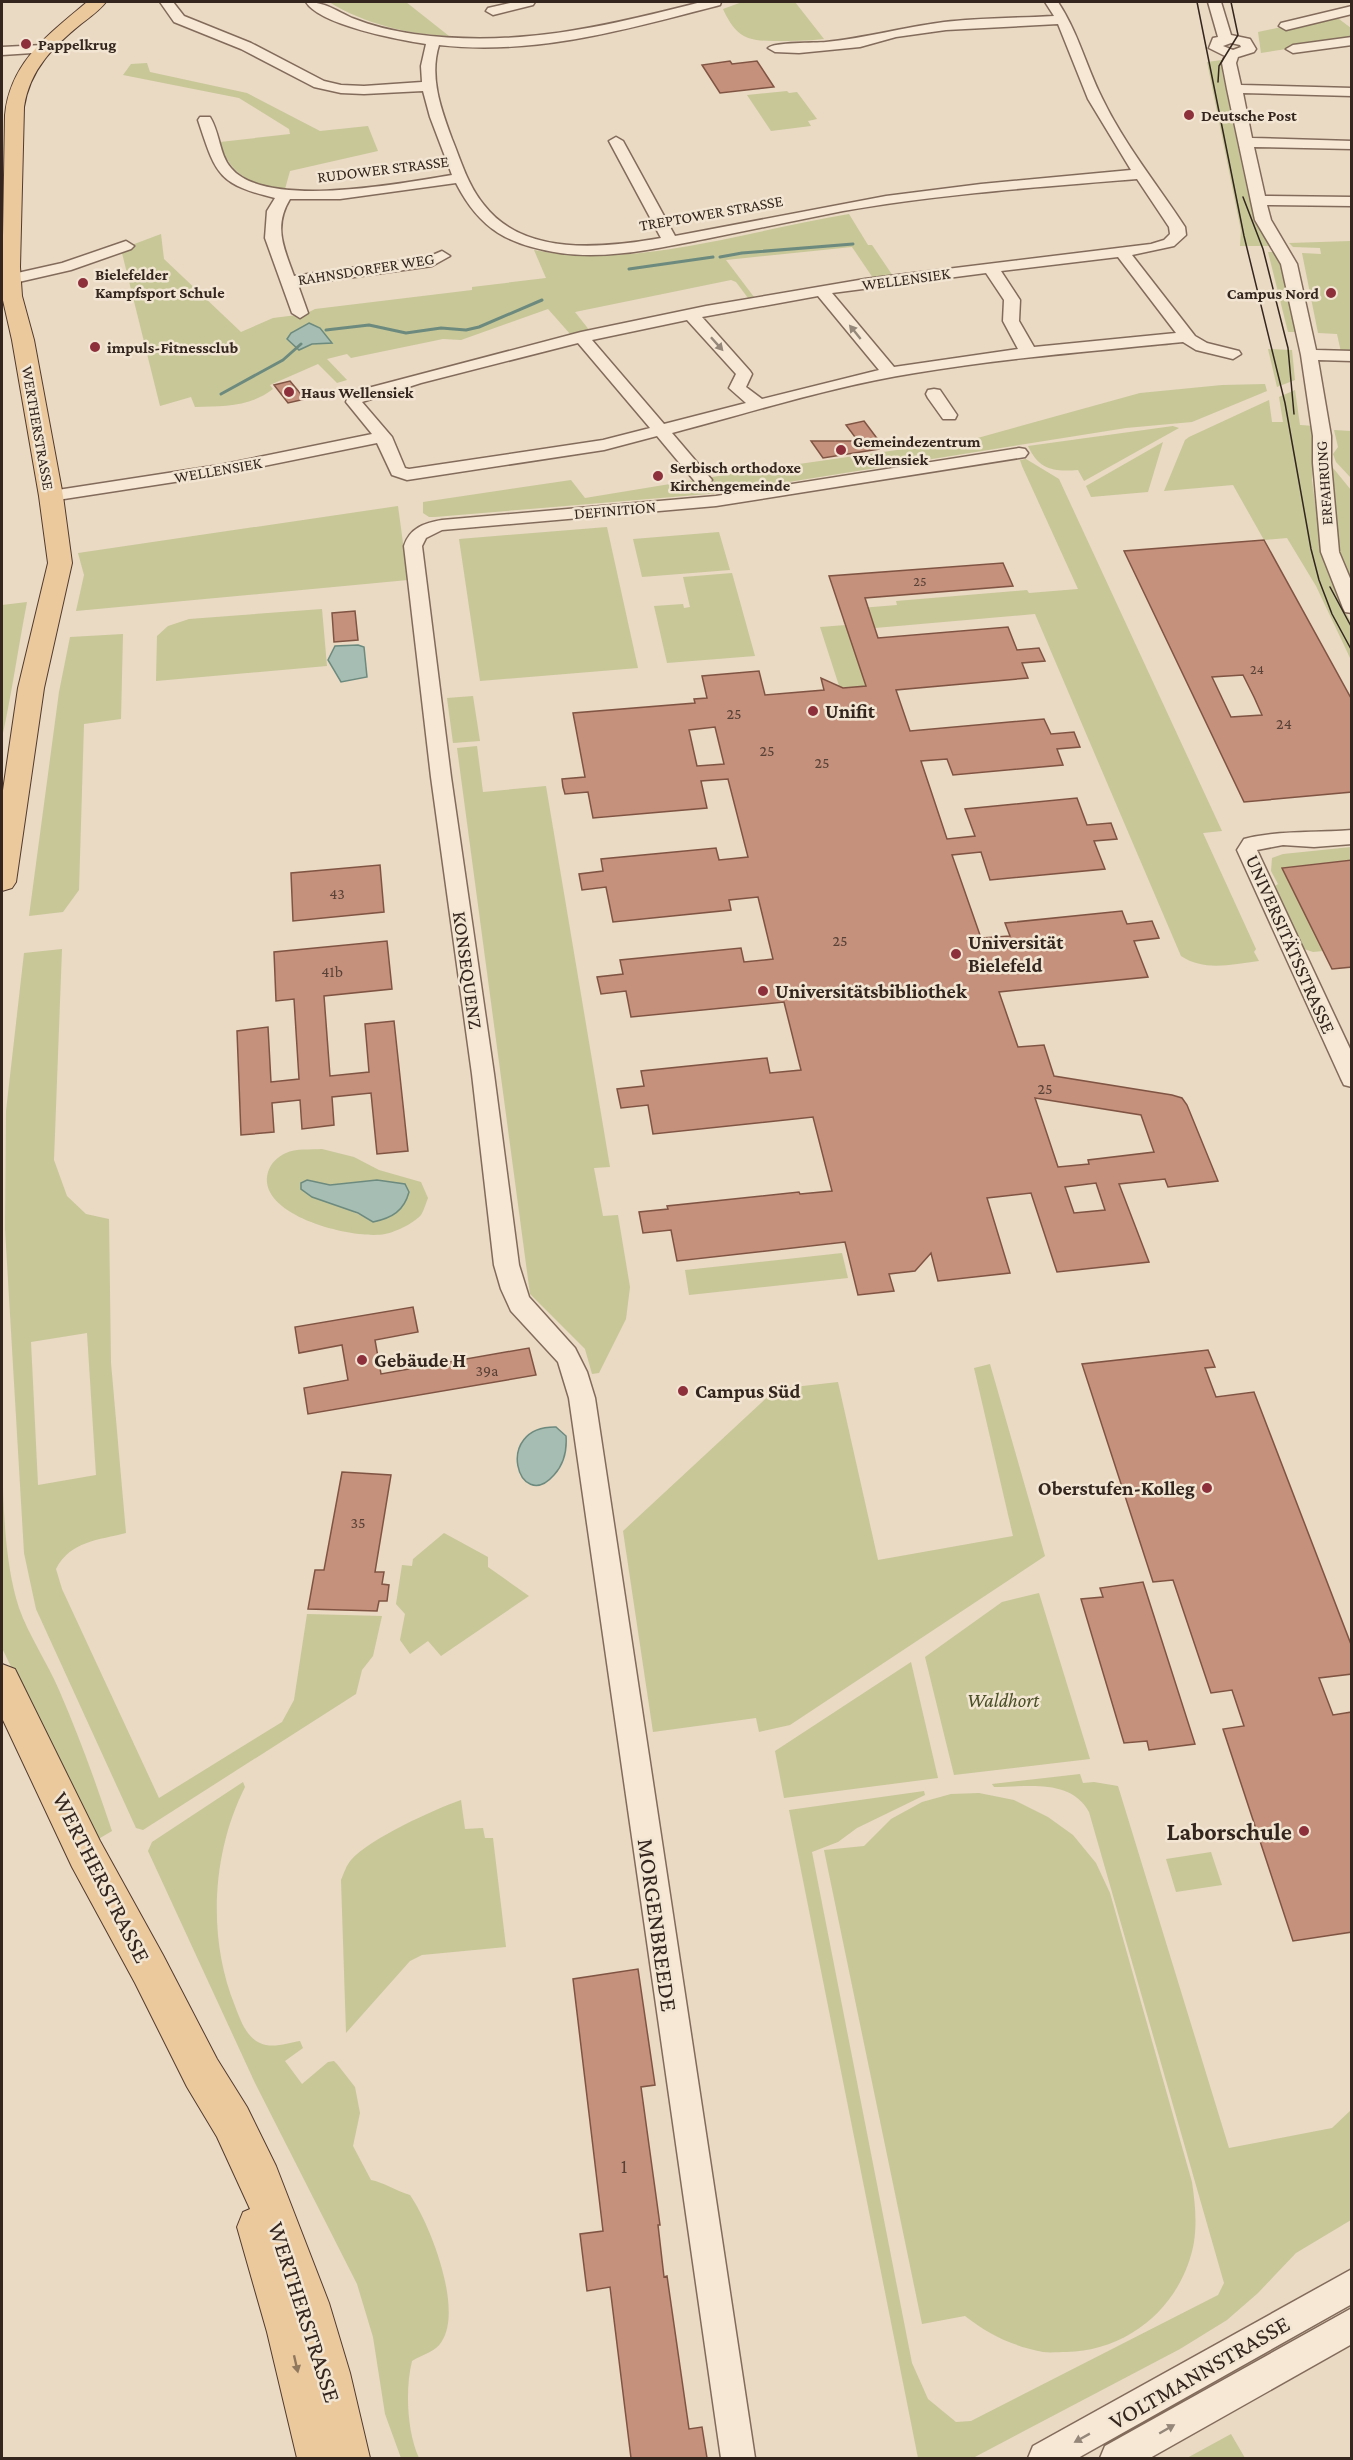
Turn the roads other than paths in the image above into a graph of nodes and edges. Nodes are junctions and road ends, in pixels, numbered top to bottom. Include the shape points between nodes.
1 (97, 2) edge
2 (167, 2) edge
3 (312, 2) edge
4 (528, 2) edge
5 (709, 2) edge
6 (1052, 2) edge
7 (1215, 2) edge
8 (1352, 10) edge
9 (494, 11) dead end
10 (1335, 14) junction
11 (1062, 20) junction
12 (1352, 25) edge
13 (1286, 26) dead end
14 (434, 41) junction
15 (1352, 41) edge
16 (775, 48) dead end
17 (43, 49) junction
18 (1293, 49) dead end
19 (2, 51) edge
20 (429, 86) junction
21 (1234, 88) junction
22 (1352, 92) edge
23 (205, 120) dead end
24 (616, 141) dead end
25 (1246, 142) junction
26 (1352, 145) edge
27 (1139, 174) junction
28 (461, 178) junction
29 (285, 194) junction
30 (1258, 200) junction
31 (1352, 202) edge
32 (670, 241) junction
33 (126, 246) dead end
34 (1122, 252) junction
35 (442, 256) dead end
36 (991, 268) junction
37 (7, 271) edge
38 (290, 281) junction
39 (822, 291) junction
40 (300, 313) dead end
41 (690, 314) junction
42 (581, 337) junction
43 (1187, 337) junction
44 (1028, 352) junction
45 (1233, 354) dead end
46 (1309, 355) junction
47 (1352, 356) edge
48 (914, 368) junction
49 (890, 372) junction
50 (759, 405) junction
51 (950, 415) dead end
52 (661, 432) junction
53 (383, 437) junction
54 (1019, 453) dead end
55 (703, 480) dead end
56 (51, 496) junction
57 (425, 530) joint
58 (1352, 608) edge
59 (1352, 827) edge
60 (1352, 837) edge
61 (1283, 838) junction
62 (2, 882) edge
63 (1352, 1079) edge
64 (580, 1392) joint
65 (2, 1680) edge
66 (202, 2073) junction
67 (1352, 2285) edge
68 (1352, 2325) edge
69 (309, 2437) edge
70 (320, 2458) edge
71 (347, 2458) edge
72 (738, 2458) edge
73 (1046, 2458) edge
74 (1117, 2458) edge

1 - 17 main road, WERTHERSTRASSE
2 - 20 street via 179,19 246,46 319,84 364,90
3 - 14 street via 359,25
4 - 9 street
5 - 14 street via 572,38 494,45
6 - 11 street
7 - 21 street, ERFAHRUNG via 1226,39 1215,43 1216,48 1232,54 1229,63
8 - 10 street
10 - 12 street
10 - 13 street
11 - 16 street via 946,26 895,33 860,43
11 - 27 street via 1093,96
14 - 20 street, TREPTOWER STRASSE via 427,63
15 - 18 street
17 - 19 street
17 - 37 main road, WERTHERSTRASSE via 17,92
20 - 28 street, TREPTOWER STRASSE
21 - 22 street
21 - 25 street, ERFAHRUNG
23 - 29 street, RUDOWER STRASSE via 228,174 249,186
24 - 32 street
25 - 26 street
25 - 30 street, ERFAHRUNG
27 - 32 street, TREPTOWER STRASSE via 885,200
27 - 34 street, WELLENSIEK via 1177,227 1178,235 1153,248
28 - 29 street, RUDOWER STRASSE via 341,194
28 - 32 street, TREPTOWER STRASSE via 482,214 511,235 537,244 586,249
29 - 38 street, RAHNSDORFER WEG via 275,211 272,232
30 - 31 street
30 - 46 street, ERFAHRUNG via 1267,227 1289,264
33 - 37 street via 66,267
34 - 36 street, WELLENSIEK
34 - 43 street, WELLENSIEK
35 - 38 street, RAHNSDORFER WEG via 432,261
36 - 39 street, WELLENSIEK
36 - 44 street via 1012,300 1011,321
37 - 56 main road, WERTHERSTRASSE
38 - 40 street, RAHNSDORFER WEG
39 - 41 street, WELLENSIEK
49 -> 39 street
41 - 42 street, WELLENSIEK
41 -> 50 street via 744,374 737,388
42 - 52 street
42 - 53 street, WELLENSIEK via 355,397 354,402
43 - 44 street, WELLENSIEK
43 - 45 street, WELLENSIEK
44 - 48 street, WELLENSIEK
46 - 47 street
46 - 58 street, ERFAHRUNG via 1322,441 1330,552
48 - 49 street, WELLENSIEK
48 - 51 street
49 - 50 street, WELLENSIEK
50 - 52 street, WELLENSIEK
52 - 53 street, WELLENSIEK via 580,449 408,475 398,471
52 - 55 street
53 - 56 street, WELLENSIEK via 246,465
54 - 57 street, DEFINITION via 727,500 442,525
56 - 62 main road, WERTHERSTRASSE via 60,563 31,688
57 - 64 street, KONSEQUENZ via 414,540 414,556 510,1284 528,1315 562,1348
59 - 61 street via 1306,831
60 - 61 street
61 - 63 street, UNIVERSITÄTSSTRASSE via 1251,844 1248,856
64 - 72 street, MORGENBREEDE
65 - 66 main road, WERTHERSTRASSE via 86,1854
66 -> 69 main road, WERTHERSTRASSE via 269,2259
66 - 71 main road, WERTHERSTRASSE via 261,2181 287,2246 328,2373
67 -> 73 street, VOLTMANNSTRASSE
74 -> 68 street, VOLTMANNSTRASSE
69 - 70 main road, WERTHERSTRASSE

